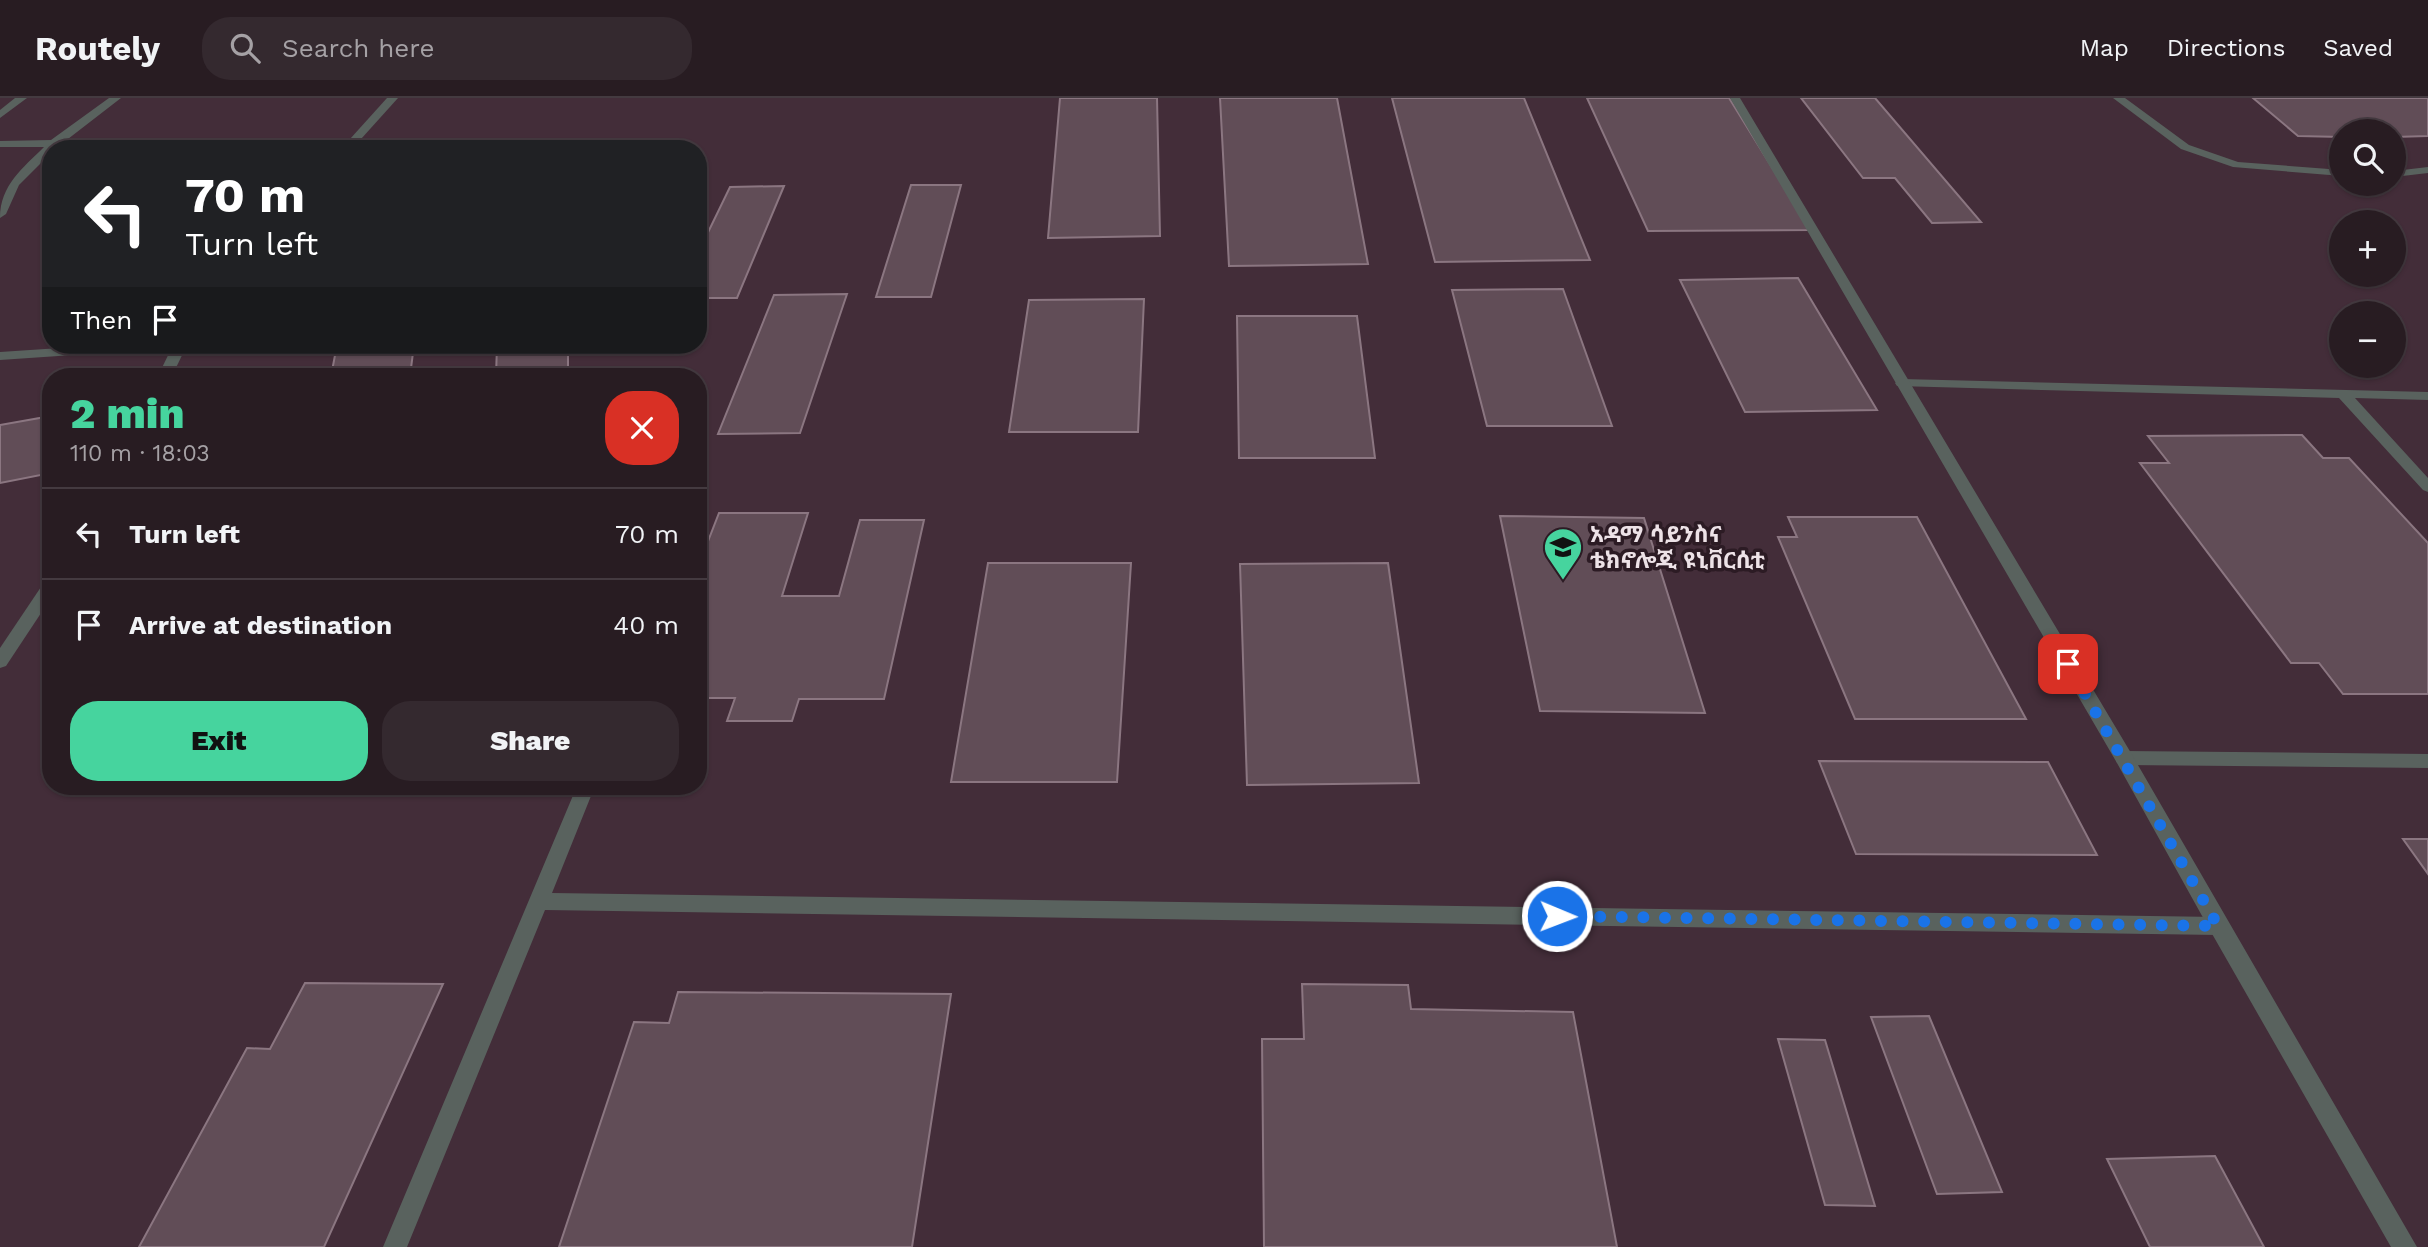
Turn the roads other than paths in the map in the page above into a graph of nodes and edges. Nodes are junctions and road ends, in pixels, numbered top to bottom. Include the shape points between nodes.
1 (22, 98) edge
2 (116, 98) edge
3 (393, 98) edge
4 (1735, 98) edge
5 (2118, 98) edge
6 (0, 115) edge
7 (58, 140) edge
8 (354, 140) edge
9 (42, 143) edge
10 (0, 144) edge
11 (42, 155) edge
12 (2428, 170) edge
13 (2329, 172) edge
14 (2406, 173) edge
15 (0, 214) edge
16 (42, 353) edge
17 (0, 356) edge
18 (1902, 383) junction
19 (2343, 394) junction
20 (2428, 396) edge
21 (2428, 487) edge
22 (42, 599) edge
23 (0, 662) edge
24 (2124, 758) junction
25 (2428, 761) edge
26 (582, 795) edge
27 (537, 901) junction
28 (2218, 926) junction
29 (395, 1247) edge
30 (2405, 1247) edge

1 - 6 street
2 - 7 street
3 - 8 street
4 - 18 street
5 - 13 street via 2185,147 2237,165
9 - 10 street
11 - 15 street via 14,184
12 - 14 street
16 - 17 street
18 - 19 street
18 - 24 street
19 - 20 street
19 - 21 street
22 - 23 street
24 - 25 street
24 - 28 street
26 - 27 street
27 - 28 street
27 - 29 street
28 - 30 street

